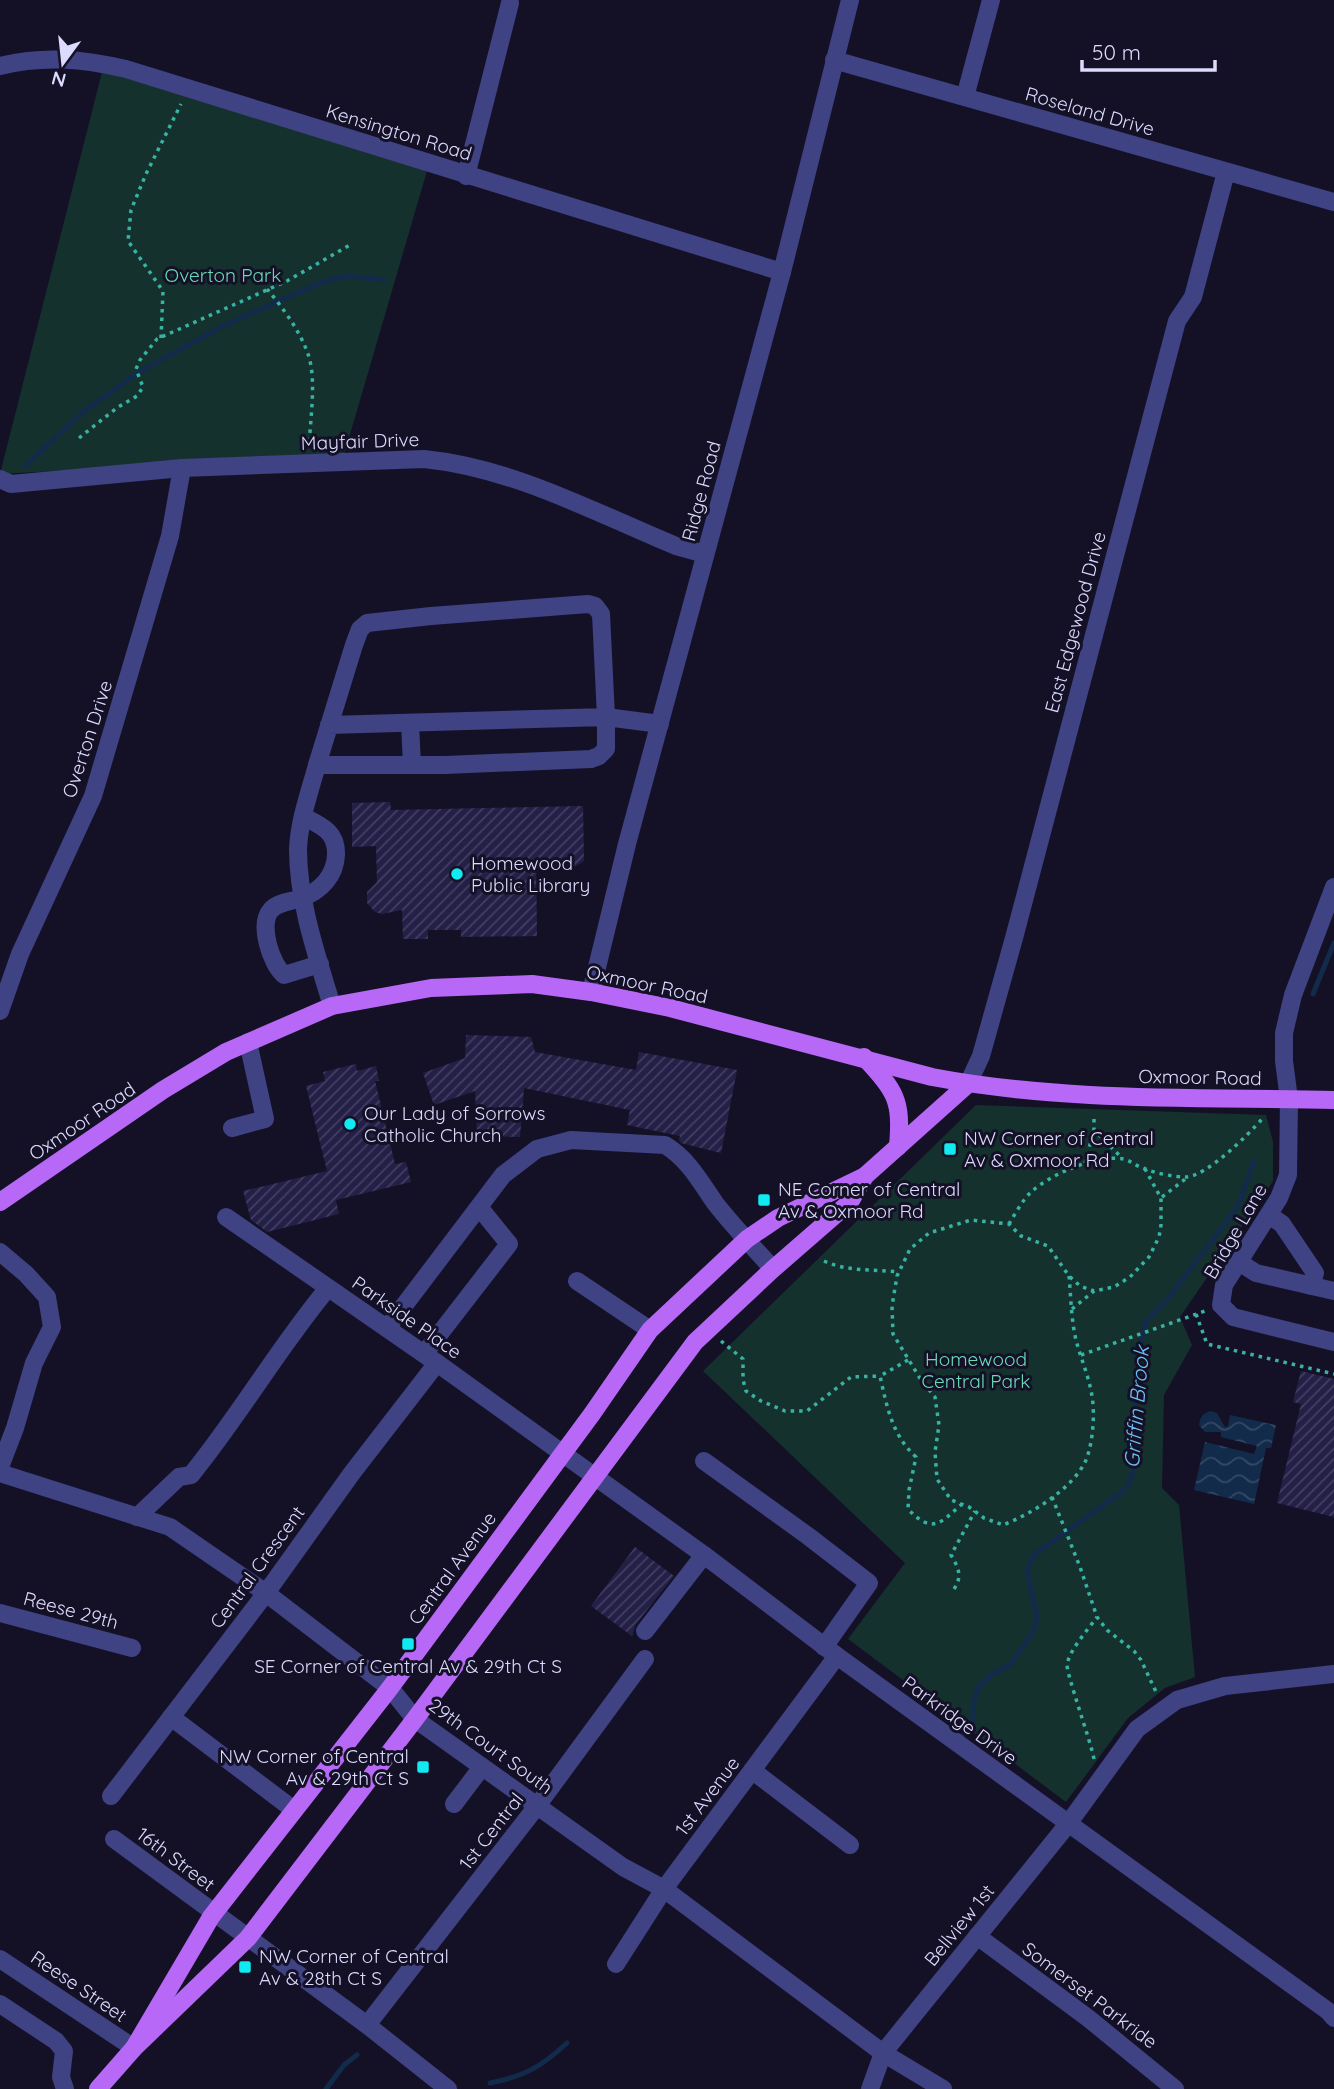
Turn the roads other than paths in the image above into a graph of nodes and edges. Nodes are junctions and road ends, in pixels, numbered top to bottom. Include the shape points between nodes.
1 (850, 0) edge
2 (991, 0) edge
3 (510, 3) dead end
4 (834, 60) junction
5 (0, 66) edge
6 (965, 97) junction
7 (1226, 172) junction
8 (466, 176) junction
9 (1334, 202) edge
10 (782, 272) junction
11 (182, 468) junction
12 (0, 479) edge
13 (705, 554) junction
14 (606, 717) junction
15 (410, 723) junction
16 (660, 724) junction
17 (329, 725) junction
18 (317, 765) junction
19 (412, 765) junction
20 (304, 817) junction
21 (1334, 887) edge
22 (303, 898) junction
23 (320, 964) junction
24 (591, 992) junction
25 (332, 1006) junction
26 (0, 1012) edge
27 (247, 1042) junction
28 (864, 1058) junction
29 (968, 1084) junction
30 (1289, 1099) junction
31 (1334, 1100) edge
32 (232, 1128) dead end
33 (898, 1147) junction
34 (865, 1176) junction
35 (0, 1202) edge
36 (479, 1207) junction
37 (1269, 1214) junction
38 (226, 1217) dead end
39 (747, 1239) junction
40 (0, 1252) edge
41 (1239, 1262) junction
42 (774, 1269) junction
43 (577, 1281) dead end
44 (1311, 1286) junction
45 (328, 1288) junction
46 (1334, 1291) edge
47 (387, 1328) junction
48 (650, 1329) junction
49 (1334, 1342) edge
50 (431, 1359) junction
51 (562, 1454) junction
52 (704, 1461) dead end
53 (0, 1467) edge
54 (0, 1473) edge
55 (594, 1477) junction
56 (137, 1517) junction
57 (704, 1555) junction
58 (266, 1593) junction
59 (1, 1619) edge
60 (645, 1630) dead end
61 (132, 1648) dead end
62 (830, 1652) junction
63 (645, 1659) dead end
64 (1333, 1677) edge
65 (390, 1688) junction
66 (172, 1717) junction
67 (415, 1719) junction
68 (482, 1767) junction
69 (753, 1771) junction
70 (111, 1796) dead end
71 (454, 1804) dead end
72 (537, 1806) junction
73 (294, 1810) junction
74 (1068, 1824) junction
75 (114, 1839) dead end
76 (850, 1845) dead end
77 (664, 1889) junction
78 (213, 1913) junction
79 (977, 1936) junction
80 (248, 1938) junction
81 (0, 1959) edge
82 (616, 1964) dead end
83 (0, 2004) edge
84 (1332, 2012) edge
85 (367, 2025) junction
86 (134, 2048) junction
87 (883, 2053) junction
88 (65, 2089) edge
89 (98, 2089) edge
90 (448, 2089) edge
91 (870, 2089) edge
92 (943, 2089) edge
93 (1175, 2089) edge

1 - 4 street, Ridge Road
2 - 6 street
3 - 8 street
4 - 6 street, Roseland Drive
4 - 10 street, Ridge Road
5 - 8 street, Kensington Road via 65,58 126,69
6 - 7 street, Roseland Drive
7 - 9 street, Roseland Drive
7 - 29 street, East Edgewood Drive via 1193,297 1177,321 1014,938 981,1056
8 - 10 street, Kensington Road
10 - 13 street, Ridge Road
11 - 12 street, Mayfair Drive via 11,484
11 - 13 street, Mayfair Drive via 424,459 477,467
11 - 26 street, Overton Drive via 170,536 93,796 20,954
13 - 16 street, Ridge Road
14 - 15 street
14 - 16 street
14 - 17 street via 601,614 588,604 367,623 354,645
14 - 19 street via 606,749 591,760
15 - 17 street
15 - 19 street
16 - 24 street, Ridge Road
17 - 18 street
18 - 19 street
18 - 20 street
20 - 22 street via 298,847
20 - 22 street via 331,832 336,867 330,879
21 - 30 street, Bridge Lane via 1301,970 1284,1033
22 - 23 street
22 - 23 street via 276,905 264,928 275,963 284,975
23 - 25 street
24 - 25 main road, Oxmoor Road via 532,984 431,988
24 - 28 main road, Oxmoor Road
25 - 27 main road, Oxmoor Road
27 - 32 street via 265,1119
27 - 35 main road, Oxmoor Road via 163,1090
28 - 29 main road, Oxmoor Road
28 - 33 main road via 891,1087 898,1102
29 - 30 main road, Oxmoor Road via 1110,1096
29 - 33 main road, Central Avenue
30 - 31 main road, Oxmoor Road
30 - 37 street, Bridge Lane via 1287,1175
33 - 34 main road, Central Avenue
34 - 39 main road, Central Avenue via 778,1218
34 - 42 main road, Central Avenue via 850,1202
36 - 39 street via 503,1175 537,1149 571,1140 665,1145 677,1152
36 - 47 street
36 - 50 street, Central Crescent via 509,1244
37 - 41 street, Bridge Lane
37 - 44 street via 1282,1224 1315,1273
38 - 45 street, Parkside Place
39 - 42 street
39 - 48 main road, Central Avenue
40 - 53 street via 47,1297 52,1327 34,1363
41 - 44 street via 1256,1273
41 - 49 street, Bridge Lane via 1224,1285 1221,1305 1233,1317
42 - 55 main road, Central Avenue via 695,1342
43 - 48 street
44 - 46 street
45 - 47 street, Parkside Place
45 - 56 street via 218,1443 191,1475 178,1477
47 - 50 street, Parkside Place
48 - 51 main road, Central Avenue
50 - 51 street, Parkside Place
50 - 58 street, Central Crescent
51 - 55 street, Parkridge Drive
51 - 65 main road, Central Avenue
52 - 62 street, 1st Avenue via 869,1583
54 - 56 street, 29th Court South
55 - 57 street, Parkridge Drive
55 - 67 main road, Central Avenue
56 - 58 street, 29th Court South via 170,1527
57 - 60 street
57 - 62 street, Parkridge Drive
58 - 65 street, 29th Court South
58 - 66 street, Central Crescent
59 - 61 street, Reese 29th
62 - 69 street, 1st Avenue
62 - 74 street, Parkridge Drive
63 - 72 street, 1st Central
64 - 74 street, Bellview 1st via 1225,1686 1177,1699 1137,1729
65 - 67 street, 29th Court South
65 - 73 main road, Central Avenue
66 - 70 street, Central Crescent
66 - 73 street
67 - 68 street, 29th Court South
67 - 80 main road, Central Avenue
68 - 71 street
68 - 72 street, 29th Court South
69 - 76 street
69 - 77 street, 1st Avenue
72 - 77 street, 29th Court South via 623,1867
72 - 85 street, 1st Central
73 - 78 main road, Central Avenue
74 - 79 street, Bellview 1st
74 - 84 street, Parkridge Drive
75 - 78 street, 16th Street
77 - 82 street, 1st Avenue
77 - 87 street, 29th Court South
78 - 80 street, 16th Street
78 - 86 main road, Central Avenue
79 - 87 street, Bellview 1st
79 - 93 street, Somerset Parkride
80 - 85 street, 16th Street
80 - 86 main road, Central Avenue
81 - 86 street, Reese Street
83 - 88 street via 57,2041 64,2051 61,2077
85 - 90 street, 16th Street
86 - 89 main road, Central Avenue
87 - 91 street, Bellview 1st
87 - 92 street, 29th Court South

